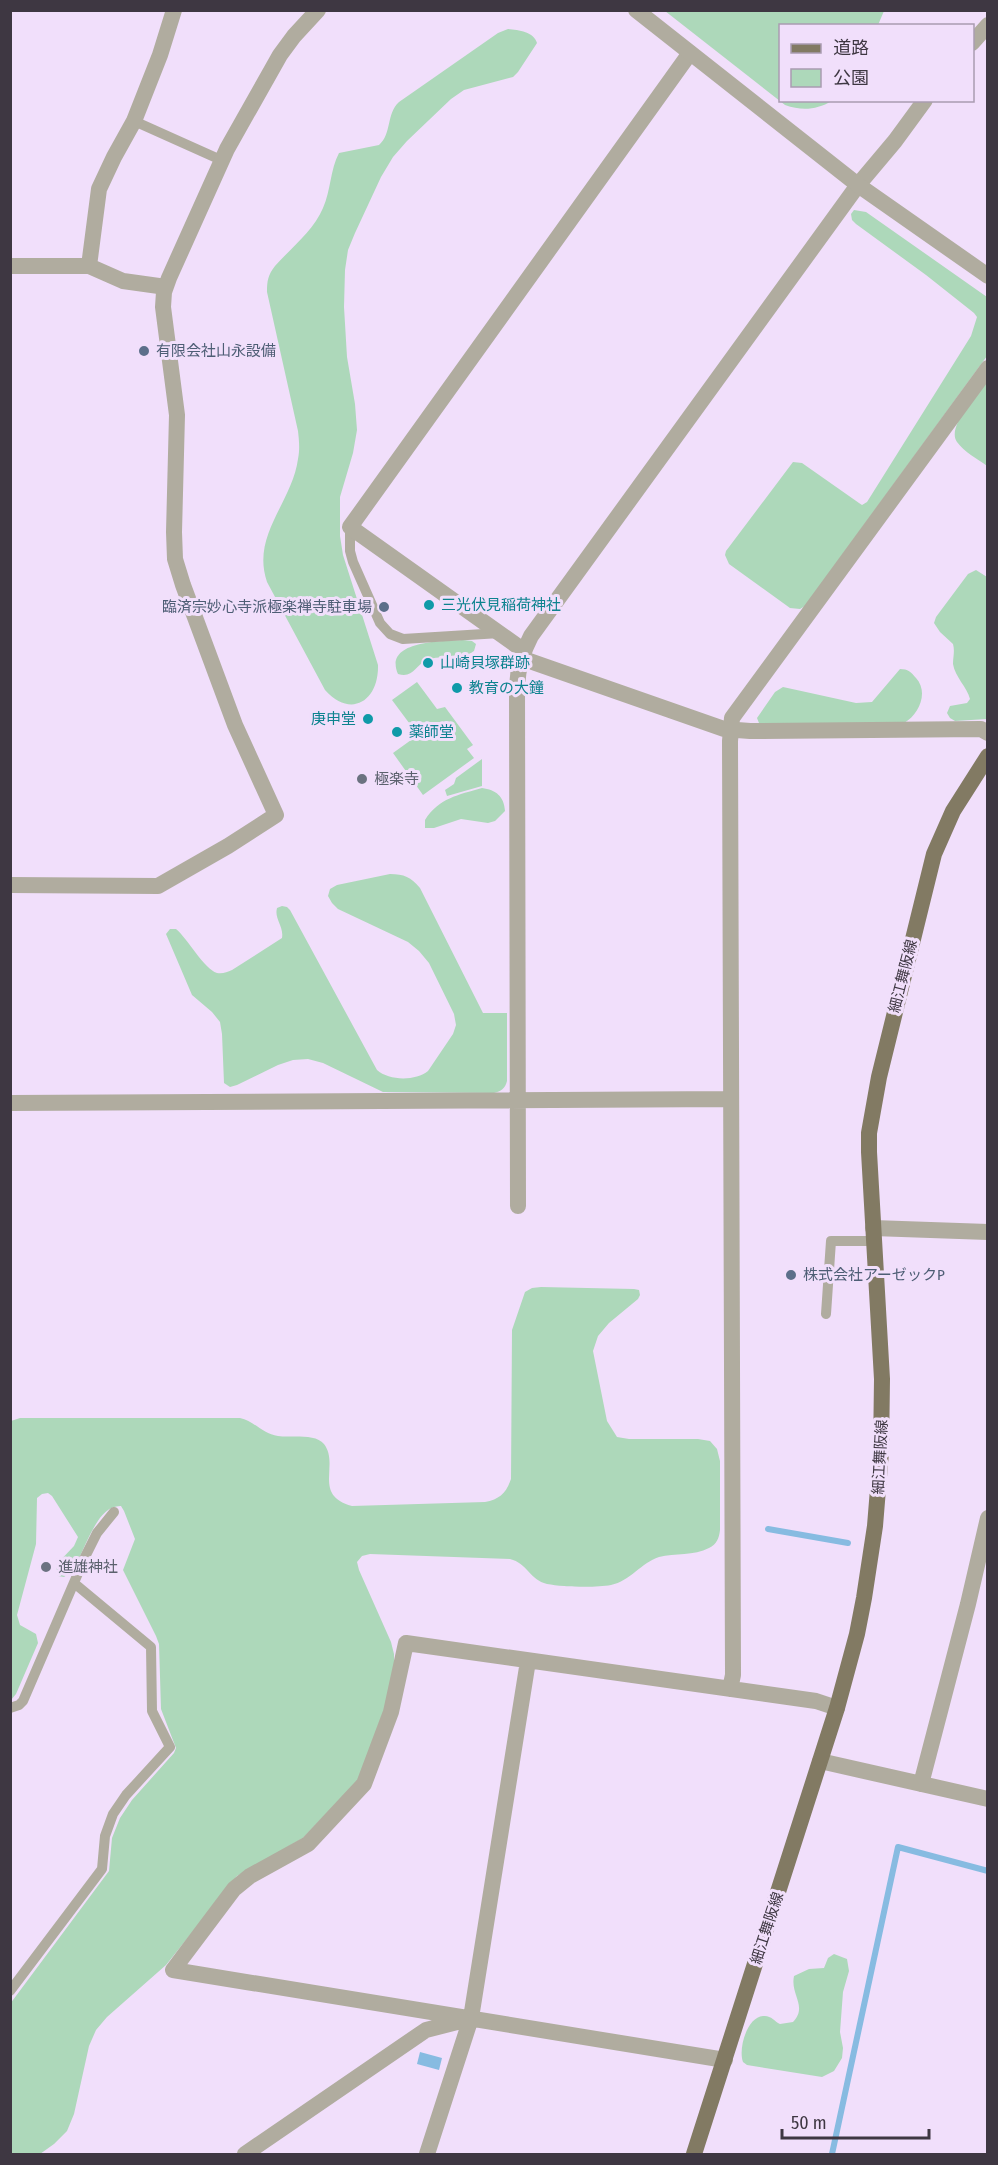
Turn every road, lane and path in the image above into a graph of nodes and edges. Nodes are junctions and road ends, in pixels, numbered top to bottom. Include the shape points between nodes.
1 (174, 10) edge
2 (318, 10) edge
3 (636, 10) edge
4 (987, 25) edge
5 (974, 41) edge
6 (690, 53) junction
7 (923, 102) edge
8 (134, 121) junction
9 (220, 160) junction
10 (858, 185) junction
11 (10, 266) edge
12 (89, 266) junction
13 (987, 276) edge
14 (166, 287) junction
15 (987, 368) edge
16 (350, 527) junction
17 (500, 633) junction
18 (522, 654) junction
19 (731, 730) junction
20 (987, 734) edge
21 (987, 756) edge
22 (10, 885) edge
23 (731, 1099) junction
24 (518, 1100) junction
25 (10, 1103) edge
26 (518, 1206) dead end
27 (987, 1232) edge
28 (873, 1235) junction
29 (826, 1314) dead end
30 (114, 1512) dead end
31 (987, 1518) edge
32 (74, 1583) junction
33 (528, 1661) junction
34 (730, 1689) junction
35 (10, 1708) edge
36 (837, 1708) junction
37 (820, 1761) junction
38 (921, 1784) junction
39 (987, 1799) edge
40 (10, 1991) edge
41 (471, 2018) junction
42 (724, 2060) junction
43 (245, 2154) edge
44 (427, 2154) edge
45 (694, 2154) edge

1 - 8 street
2 - 9 street via 280,55
3 - 6 street
4 - 5 street
6 - 10 street
6 - 16 street
7 - 10 street
8 - 9 lane
8 - 12 street via 99,189
9 - 14 street
10 - 13 street
10 - 18 street via 531,636
11 - 12 street
12 - 14 street via 123,280
14 - 22 street via 162,307 177,415 175,559 235,724 276,815 158,886
15 - 19 street via 732,718
16 - 17 street
16 - 17 lane via 354,562 380,623 390,634 403,639
17 - 18 street
18 - 19 street
18 - 24 street via 517,686
19 - 20 street via 981,729
19 - 23 street
21 - 28 main road, 細江舞阪線 via 942,832 930,866 879,1077 869,1152
23 - 24 street
23 - 34 street
24 - 25 street
24 - 26 street
27 - 28 street
28 - 29 lane via 831,1241
28 - 36 main road, 細江舞阪線 via 882,1379 879,1489 864,1598
30 - 32 lane via 97,1533
31 - 38 street
32 - 35 lane via 23,1701
32 - 40 lane via 151,1647 152,1711 170,1747 113,1814 105,1836 102,1869
33 - 34 street
33 - 41 street
33 - 41 street via 406,1643 391,1712 364,1784 308,1844 250,1875 234,1889 173,1970
34 - 36 street via 816,1701
36 - 37 main road, 細江舞阪線
37 - 38 street
37 - 42 main road, 細江舞阪線
38 - 39 street
41 - 42 street
41 - 43 street via 426,2031
41 - 44 street
42 - 45 main road, 細江舞阪線

